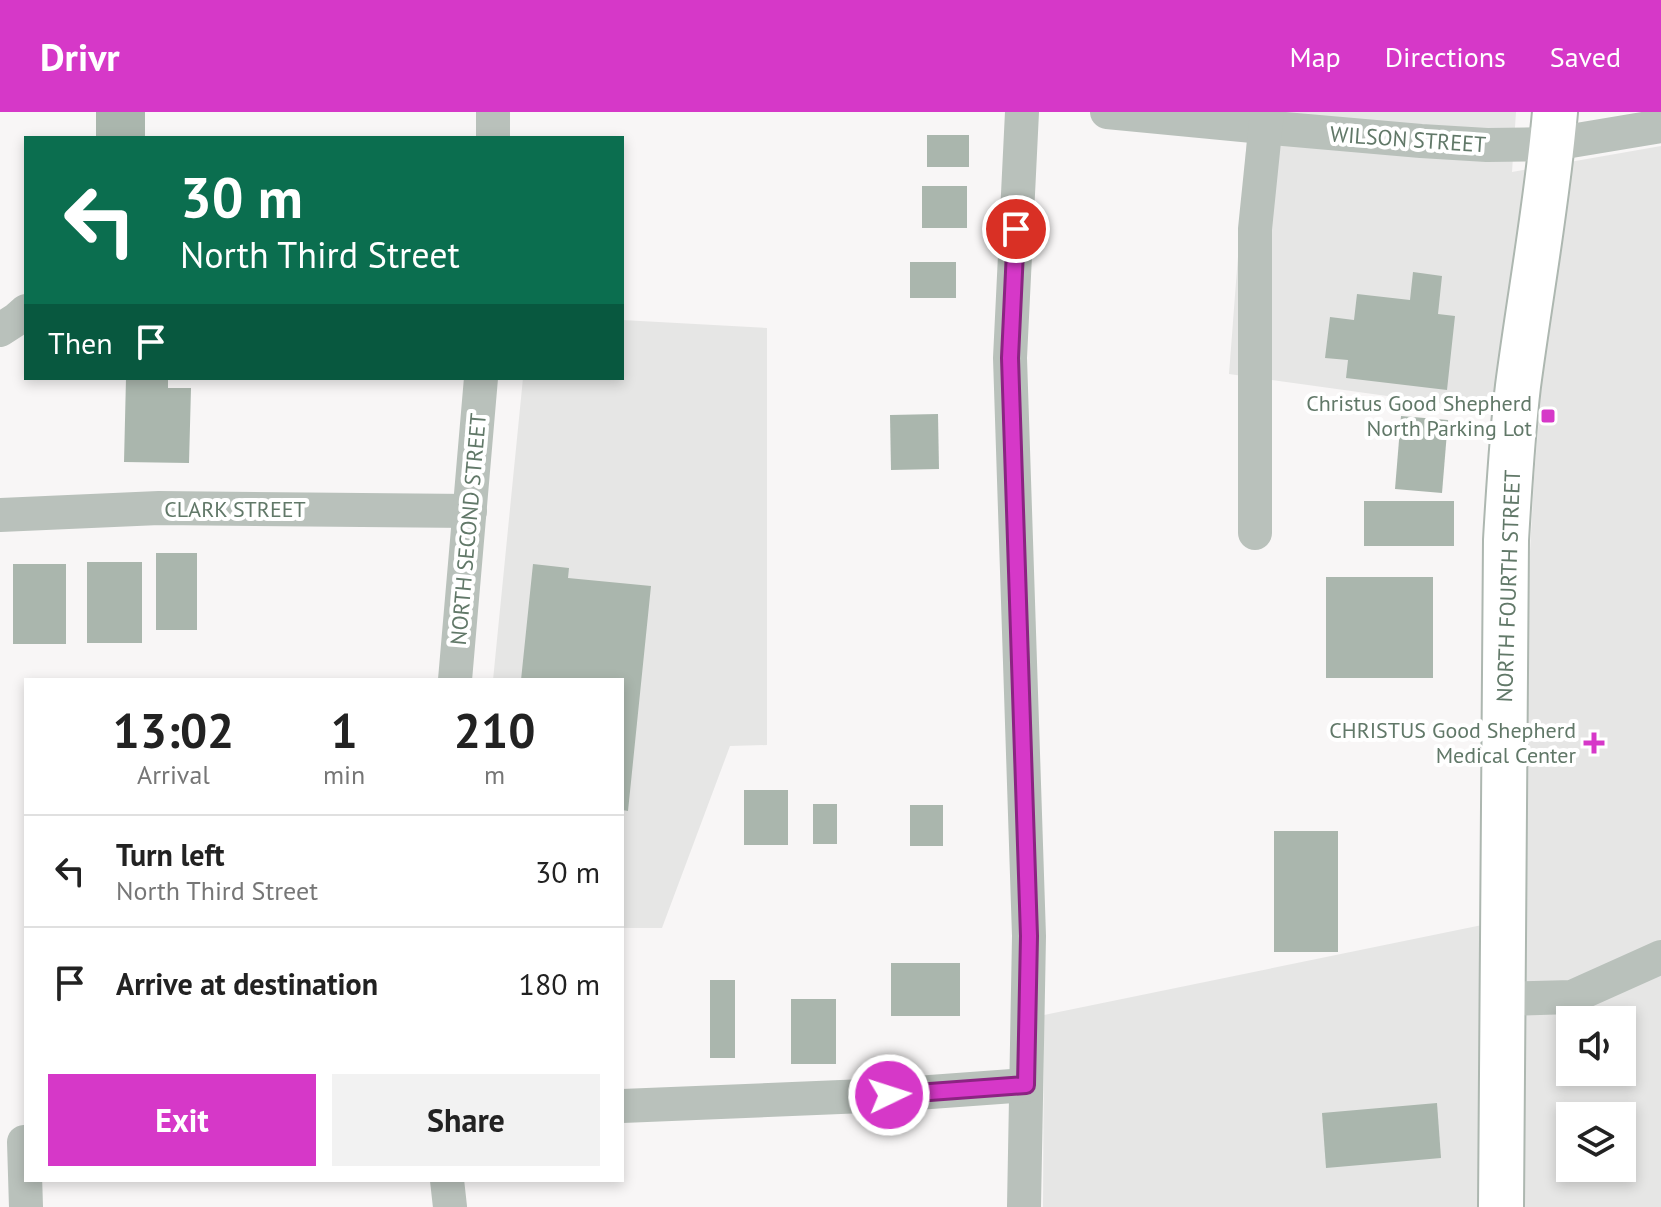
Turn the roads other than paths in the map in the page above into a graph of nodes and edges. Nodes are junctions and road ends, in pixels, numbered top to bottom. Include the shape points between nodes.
1 (493, 112) edge
2 (1022, 112) edge
3 (1107, 112) edge
4 (1266, 120) edge
5 (1661, 126) edge
6 (1554, 128) edge
7 (493, 136) edge
8 (24, 313) edge
9 (0, 330) edge
10 (481, 380) edge
11 (470, 511) junction
12 (0, 515) edge
13 (1255, 533) dead end
14 (455, 678) edge
15 (1661, 957) edge
16 (1502, 999) junction
17 (1026, 1085) junction
18 (624, 1106) edge
19 (17, 1143) edge
20 (447, 1182) edge
21 (26, 1207) edge
22 (450, 1207) edge
23 (1024, 1207) edge
24 (1501, 1207) edge

1 - 7 street
2 - 17 street via 1010,358 1029,936
3 - 4 street, WILSON STREET
4 - 6 street, WILSON STREET via 1487,145
4 - 13 street via 1255,229
5 - 6 street, WILSON STREET
6 - 16 main road, NORTH FOURTH STREET via 1509,488
8 - 9 street
10 - 11 street, NORTH SECOND STREET
11 - 12 street, CLARK STREET via 159,508
11 - 14 street, NORTH SECOND STREET
15 - 16 street via 1572,997
16 - 24 main road, NORTH FOURTH STREET
17 - 18 street
17 - 23 street
19 - 21 street
20 - 22 street

